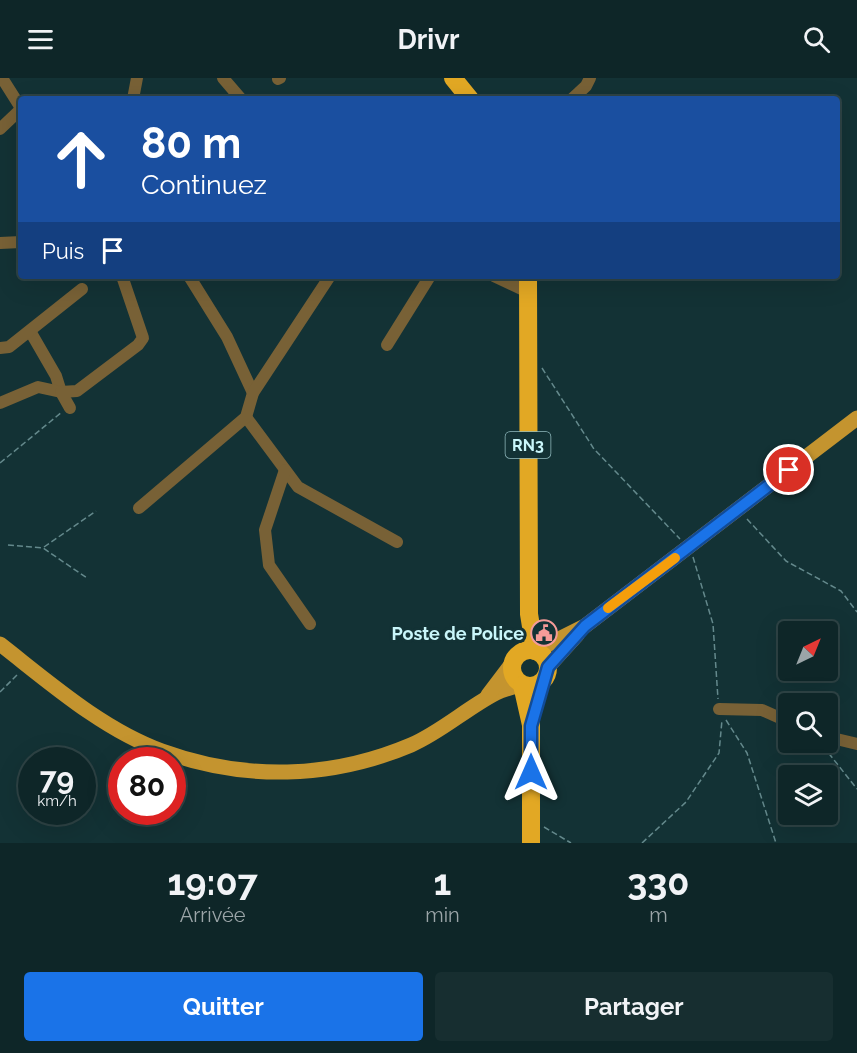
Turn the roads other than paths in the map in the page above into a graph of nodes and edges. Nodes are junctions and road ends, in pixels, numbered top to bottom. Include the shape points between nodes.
1 (2, 78) edge
2 (137, 78) edge
3 (223, 78) edge
4 (453, 78) edge
5 (590, 78) edge
6 (134, 96) edge
7 (238, 96) edge
8 (466, 96) edge
9 (575, 96) edge
10 (18, 104) edge
11 (18, 112) edge
12 (0, 129) edge
13 (18, 242) edge
14 (0, 243) edge
15 (123, 279) edge
16 (191, 279) edge
17 (328, 279) edge
18 (428, 279) edge
19 (507, 279) edge
20 (528, 284) edge
21 (82, 289) dead end
22 (30, 331) junction
23 (387, 345) dead end
24 (0, 348) edge
25 (61, 392) junction
26 (253, 393) junction
27 (0, 403) edge
28 (70, 408) road end
29 (246, 417) junction
30 (857, 418) edge
31 (285, 470) junction
32 (139, 508) dead end
33 (397, 542) dead end
34 (529, 614) junction
35 (310, 624) dead end
36 (585, 626) junction
37 (0, 644) edge
38 (535, 651) junction
39 (513, 662) junction
40 (547, 670) junction
41 (522, 685) junction
42 (484, 700) junction
43 (719, 709) road end
44 (778, 717) edge
45 (531, 726) junction
46 (838, 739) edge
47 (857, 744) edge
48 (531, 843) edge

1 - 10 street
2 - 6 street
3 - 7 street
4 - 8 highway
5 - 9 street
11 - 12 street
13 - 14 street
15 - 25 street via 143,338 77,391
16 - 26 street via 227,338
17 - 26 street
18 - 23 street
19 - 20 street
20 - 34 highway, RN3
21 - 22 street
22 - 24 street via 9,347
22 - 25 street
25 - 27 street via 38,387
25 - 28 street
26 - 29 street
29 - 31 street
29 - 32 street
30 - 36 main road
31 - 33 street via 298,487 315,499
31 - 35 street via 265,530 269,564
34 - 38 highway, RN3
34 - 39 highway, RN3
36 - 38 main road
36 - 40 main road
37 - 42 main road via 96,715 162,751 224,768 261,773 353,766 412,744
38 - 39 highway via 522,652
38 - 40 highway, RN3 via 544,657
39 - 41 highway via 514,675
39 - 42 main road
40 - 41 highway via 537,684
40 - 45 highway
41 - 42 main road
41 - 45 highway
43 - 44 street via 762,710
45 - 48 highway
46 - 47 street

